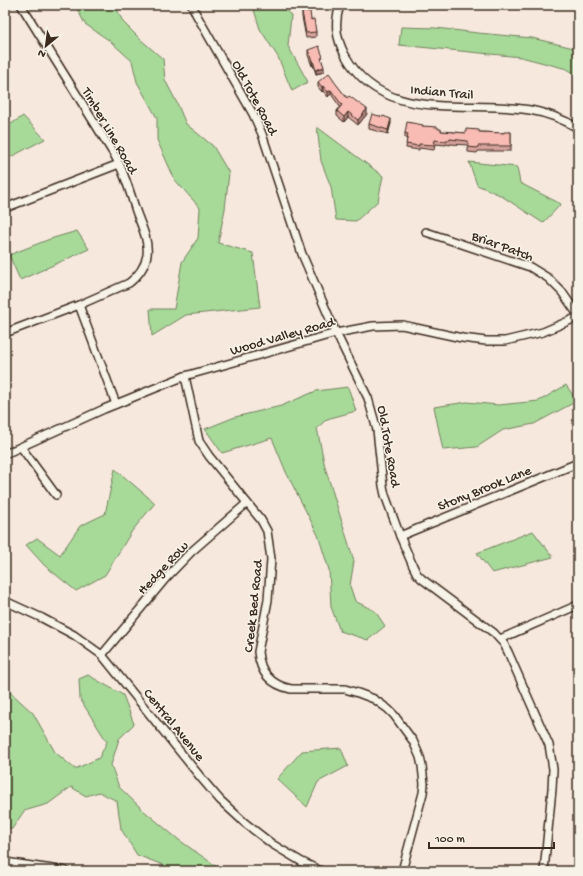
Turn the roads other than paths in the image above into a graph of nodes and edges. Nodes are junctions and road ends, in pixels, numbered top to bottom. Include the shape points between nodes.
1 (21, 5) edge
2 (192, 5) edge
3 (340, 5) edge
4 (578, 128) edge
5 (118, 164) junction
6 (5, 208) edge
7 (426, 232) dead end
8 (79, 305) junction
9 (578, 316) edge
10 (5, 333) edge
11 (336, 333) junction
12 (185, 376) junction
13 (116, 404) junction
14 (22, 447) junction
15 (5, 454) edge
16 (578, 463) edge
17 (56, 495) dead end
18 (247, 503) junction
19 (400, 536) junction
20 (5, 601) edge
21 (578, 605) edge
22 (500, 639) junction
23 (102, 655) junction
24 (5, 862) edge
25 (66, 871) edge
26 (321, 871) edge
27 (402, 871) edge
28 (544, 871) edge

1 - 5 street, Timber Line Road
2 - 11 street, Old Tote Road via 262,134 302,254
3 - 4 street, Indian Trail via 336,25 344,53 360,76 383,93 400,100 419,103 530,110 559,118
5 - 6 street
5 - 8 street, Timber Line Road via 145,236 145,264 136,278 129,283
7 - 9 street, Briar Patch via 530,267 548,278 562,292
8 - 10 street, Timber Line Road
8 - 13 street
9 - 11 street, Wood Valley Road via 543,332 505,341 462,338 402,325 373,326
11 - 12 street, Wood Valley Road
11 - 19 street, Old Tote Road via 368,398 377,430 384,491
12 - 13 street, Wood Valley Road
12 - 18 street, Creek Bed Road via 200,441
13 - 14 street, Wood Valley Road
14 - 15 street, Wood Valley Road
14 - 17 street
16 - 19 street, Stony Brook Lane
18 - 23 street, Hedge Row via 191,552 166,578
18 - 27 street, Creek Bed Road via 267,532 271,559 268,600 258,652 265,674 284,688 345,690 370,697 394,715 417,748 423,775 423,793
19 - 22 street, Old Tote Road via 422,580
20 - 23 street, Central Avenue via 74,635
21 - 22 street
22 - 28 street, Old Tote Road via 549,745 552,789
23 - 26 street, Central Avenue via 220,800 272,844
24 - 25 street

